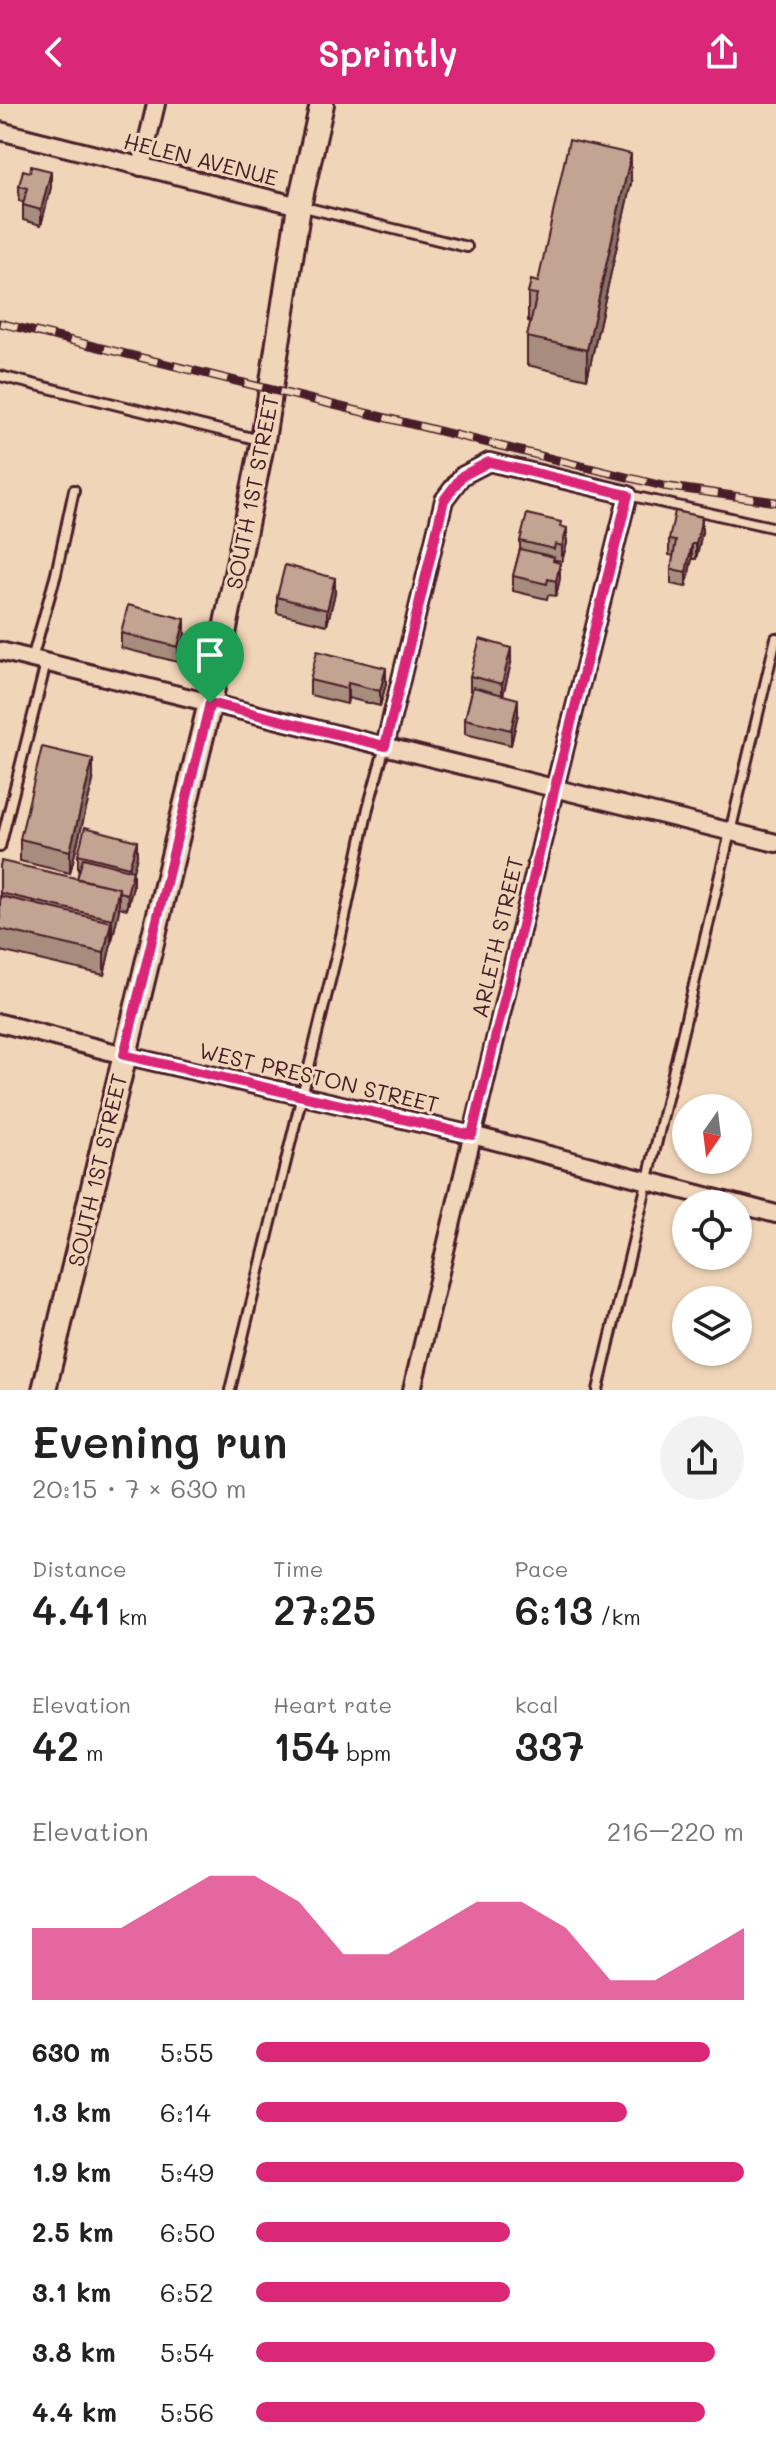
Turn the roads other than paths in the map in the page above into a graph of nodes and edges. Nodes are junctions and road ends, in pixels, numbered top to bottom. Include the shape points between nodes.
1 (156, 104) edge
2 (322, 104) edge
3 (0, 131) edge
4 (141, 167) junction
5 (299, 206) junction
6 (467, 247) dead end
7 (0, 376) edge
8 (263, 440) junction
9 (74, 490) dead end
10 (628, 495) junction
11 (776, 528) edge
12 (776, 638) edge
13 (0, 651) edge
14 (39, 661) junction
15 (210, 703) junction
16 (385, 746) junction
17 (555, 787) junction
18 (732, 832) junction
19 (776, 843) edge
20 (0, 847) edge
21 (0, 1023) edge
22 (124, 1055) junction
23 (303, 1096) junction
24 (472, 1135) junction
25 (647, 1180) junction
26 (684, 1190) edge
27 (752, 1208) edge
28 (776, 1214) edge
29 (44, 1390) edge
30 (230, 1390) edge
31 (412, 1390) edge
32 (598, 1390) edge

1 - 4 street
2 - 5 street, SOUTH 1ST STREET
3 - 4 street, HELEN AVENUE
4 - 5 street, HELEN AVENUE
5 - 6 lane
5 - 8 street, SOUTH 1ST STREET
7 - 8 lane
8 - 15 street, SOUTH 1ST STREET
9 - 14 lane
10 - 11 lane
10 - 16 street via 489,462 462,476 444,500
10 - 17 street, ARLETH STREET
12 - 18 lane
13 - 14 street
14 - 15 street
14 - 20 lane
15 - 16 street
15 - 22 street, SOUTH 1ST STREET
16 - 17 street
16 - 23 lane
17 - 18 street
17 - 24 street, ARLETH STREET
18 - 19 street
18 - 25 lane
21 - 22 street, WEST PRESTON STREET
22 - 23 street, WEST PRESTON STREET
22 - 29 street, SOUTH 1ST STREET
23 - 24 street, WEST PRESTON STREET
23 - 30 lane
24 - 25 street, WEST PRESTON STREET
24 - 31 street, ARLETH STREET
25 - 26 street, WEST PRESTON STREET
25 - 32 lane
27 - 28 street, WEST PRESTON STREET

